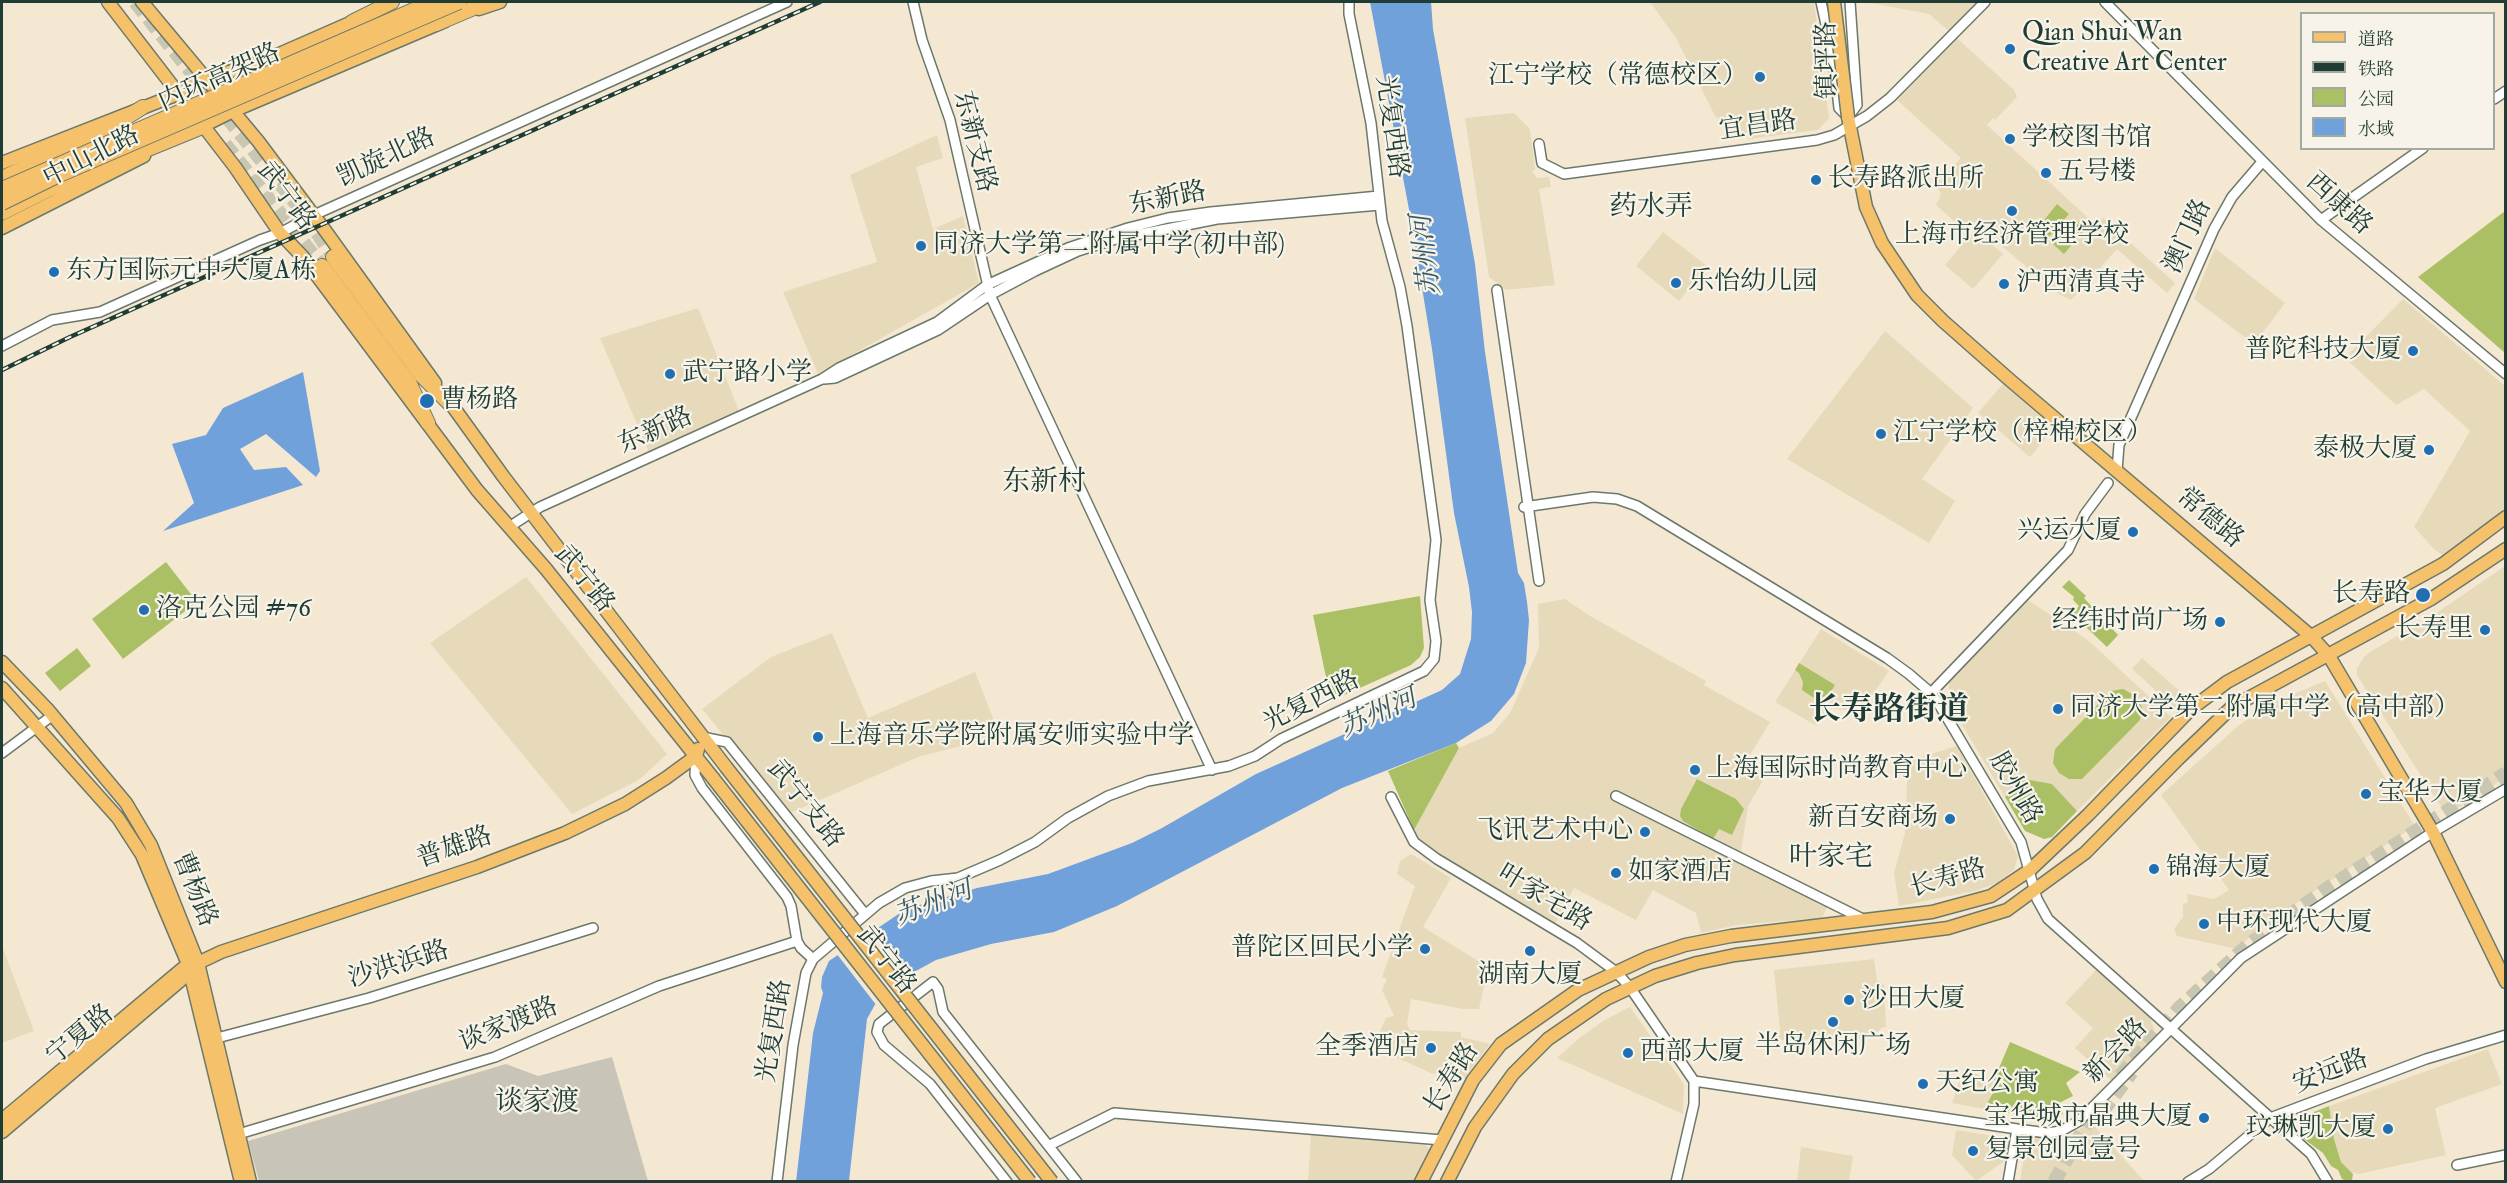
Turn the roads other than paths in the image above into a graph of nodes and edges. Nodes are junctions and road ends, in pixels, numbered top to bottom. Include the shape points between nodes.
1 (108, 2) edge
2 (142, 2) edge
3 (392, 2) edge
4 (401, 2) edge
5 (432, 2) edge
6 (459, 2) edge
7 (488, 2) edge
8 (500, 2) edge
9 (787, 2) edge
10 (913, 2) edge
11 (1349, 2) edge
12 (1821, 2) edge
13 (1834, 2) edge
14 (1850, 2) edge
15 (1985, 2) edge
16 (2105, 2) edge
17 (352, 22) junction
18 (436, 24) junction
19 (206, 79) junction
20 (178, 94) junction
21 (143, 107) junction
22 (233, 111) junction
23 (1848, 122) junction
24 (202, 127) junction
25 (1539, 144) dead end
26 (2420, 150) edge
27 (2262, 162) junction
28 (2, 163) edge
29 (2, 178) edge
30 (2, 189) edge
31 (1379, 201) junction
32 (2, 203) edge
33 (2, 213) edge
34 (314, 215) junction
35 (2321, 220) junction
36 (2, 228) edge
37 (280, 233) junction
38 (989, 290) junction
39 (1497, 290) dead end
40 (2, 346) edge
41 (2505, 374) edge
42 (450, 404) junction
43 (428, 423) junction
44 (2117, 471) junction
45 (2108, 483) dead end
46 (1527, 506) junction
47 (532, 511) junction
48 (2505, 517) edge
49 (509, 527) junction
50 (2505, 549) edge
51 (1539, 581) dead end
52 (2313, 637) junction
53 (2329, 656) junction
54 (2, 662) edge
55 (2, 688) edge
56 (1930, 693) junction
57 (53, 715) junction
58 (38, 726) junction
59 (702, 737) junction
60 (2, 753) edge
61 (696, 756) junction
62 (1212, 770) junction
63 (2505, 789) edge
64 (1616, 796) dead end
65 (1391, 797) dead end
66 (2433, 832) junction
67 (2030, 870) junction
68 (2035, 891) junction
69 (865, 914) junction
70 (1868, 921) junction
71 (593, 928) dead end
72 (797, 940) junction
73 (813, 959) junction
74 (192, 967) junction
75 (1615, 971) junction
76 (2505, 982) edge
77 (1629, 986) junction
78 (2170, 1028) junction
79 (2505, 1035) edge
80 (217, 1038) junction
81 (1694, 1081) junction
82 (2270, 1118) junction
83 (2, 1120) edge
84 (2017, 1129) junction
85 (2, 1132) edge
86 (235, 1135) junction
87 (1442, 1140) junction
88 (1050, 1144) junction
89 (2505, 1155) edge
90 (2457, 1165) dead end
91 (241, 1182) edge
92 (250, 1182) edge
93 (777, 1182) edge
94 (1007, 1182) edge
95 (1030, 1182) edge
96 (1052, 1182) edge
97 (1077, 1182) edge
98 (1421, 1182) edge
99 (1447, 1182) edge
100 (1676, 1182) edge
101 (2008, 1182) edge
102 (2188, 1182) edge
103 (2328, 1182) edge

1 - 20 main road, 武宁路
2 - 19 main road, 武宁路
3 - 17 highway
4 - 17 main road, 中山北路
5 - 30 highway, 内环高架路, bridge
6 - 32 highway, 内环高架路, bridge
7 - 18 highway
8 - 18 main road, 中山北路
9 - 34 street, 凯旋北路
10 - 38 street, 东新支路 via 924,49 950,120
11 - 31 street, 光复西路 via 1371,123
12 - 23 street, 镇坪路 via 1839,108
13 - 23 main road, 镇坪路, bridge
14 - 23 street, 镇坪路 via 1857,105
15 - 23 street, 宜昌路 via 1890,98
16 - 27 street, 西康路
17 - 19 main road, 中山北路 via 261,62
18 - 22 main road, 中山北路
19 - 20 main road, 中山北路
19 - 22 main road, 武宁路
20 - 21 main road, 中山北路
20 - 24 main road, 武宁路
21 - 28 main road, 中山北路
21 - 29 highway via 113,126
22 - 24 main road, 中山北路
22 - 34 main road, 武宁路
23 - 25 street, 宜昌路 via 1834,135 1817,140 1564,174 1542,163
23 - 44 main road, 常德路 via 1874,225 1917,295
24 - 33 highway
24 - 36 main road, 中山北路
24 - 37 main road, 武宁路
26 - 35 street
27 - 35 street, 西康路
27 - 44 street, 澳门路 via 2232,196 2214,229 2119,445
31 - 38 street, 东新路 via 1217,219 1116,239 1078,251
31 - 62 street, 光复西路 via 1407,327 1436,540 1430,600 1436,641 1434,659 1424,671 1281,739 1255,756
34 - 37 street, 凯旋北路
34 - 42 main road, 武宁路
35 - 41 street, 西康路
37 - 40 street, 凯旋北路 via 100,312 52,321
37 - 43 main road, 武宁路 via 303,257
38 - 47 street, 东新路 via 938,330
38 - 62 street, 东新支路
39 - 46 street
42 - 43 highway via 421,375 328,262 410,384
42 - 47 main road, 武宁路
43 - 49 main road, 武宁路
44 - 52 main road, 常德路
45 - 56 street via 2085,514 2068,550
46 - 51 street
46 - 56 street, 胶州路 via 1593,496 1637,506 1887,658
47 - 49 street, 东新路
47 - 59 main road, 武宁路
48 - 52 main road, 长寿路 via 2443,564
49 - 61 main road, 武宁路
50 - 53 main road, 长寿路 via 2431,599
52 - 53 main road, 常德路
52 - 67 main road, 长寿路 via 2228,682 2191,709
53 - 66 main road, 常德路
53 - 68 main road, 长寿路 via 2232,707 2085,853
54 - 57 main road, 曹杨路
55 - 58 main road, 曹杨路
56 - 67 street, 胶州路 via 2021,842
57 - 58 street
57 - 74 main road, 曹杨路 via 126,802 146,837
58 - 60 street
58 - 74 main road, 曹杨路 via 118,819 142,855
59 - 61 main road
59 - 69 street, 武宁支路 via 727,742
59 - 96 main road, 武宁路, bridge
61 - 72 street via 695,776 702,788 789,900
61 - 74 main road, 普雄路 via 625,804 565,833 477,867 221,952
61 - 95 main road, 武宁路, bridge
62 - 69 street, 光复西路 via 1148,781 1108,796 1000,860 958,878 899,890
63 - 66 street, 新会路
64 - 70 street
65 - 75 street, 叶家宅路 via 1414,842 1577,943
66 - 76 main road, 常德路
66 - 78 street, 新会路 via 2241,958
67 - 68 street, 胶州路
67 - 70 main road, 长寿路 via 1990,896 1932,912
68 - 77 main road, 长寿路 via 2007,910 1948,928 1735,955 1665,972
68 - 78 street, 胶州路 via 2048,919
69 - 73 street, 光复西路
70 - 75 main road, 长寿路 via 1719,938 1667,951
71 - 80 street, 沙洪浜路 via 369,998
72 - 73 street
72 - 86 street, 谈家渡路 via 637,994 495,1057
73 - 93 street, 光复西路 via 796,1019
74 - 80 main road, 曹杨路
74 - 83 main road, 宁夏路
74 - 85 main road, 宁夏路
74 - 86 main road, 曹杨路
75 - 77 street, 叶家宅路
75 - 87 main road, 长寿路 via 1578,990 1501,1044 1473,1080
77 - 81 street, 叶家宅路
77 - 99 main road, 长寿路 via 1548,1038 1513,1074 1475,1127
78 - 82 street, 胶州路
78 - 84 street, 新会路 via 2071,1127 2047,1133
79 - 82 street, 安远路 via 2426,1059
80 - 86 main road, 曹杨路
81 - 84 street, 新会路
81 - 100 street via 1694,1104
82 - 102 street, 安远路
82 - 103 street, 胶州路 via 2311,1154
84 - 101 street
86 - 91 main road, 曹杨路
86 - 92 main road, 曹杨路
87 - 88 street via 1114,1113
87 - 98 main road, 长寿路
88 - 94 street via 943,1012 933,982 879,1024 877,1032 884,1045 930,1083
88 - 97 street
89 - 90 street

